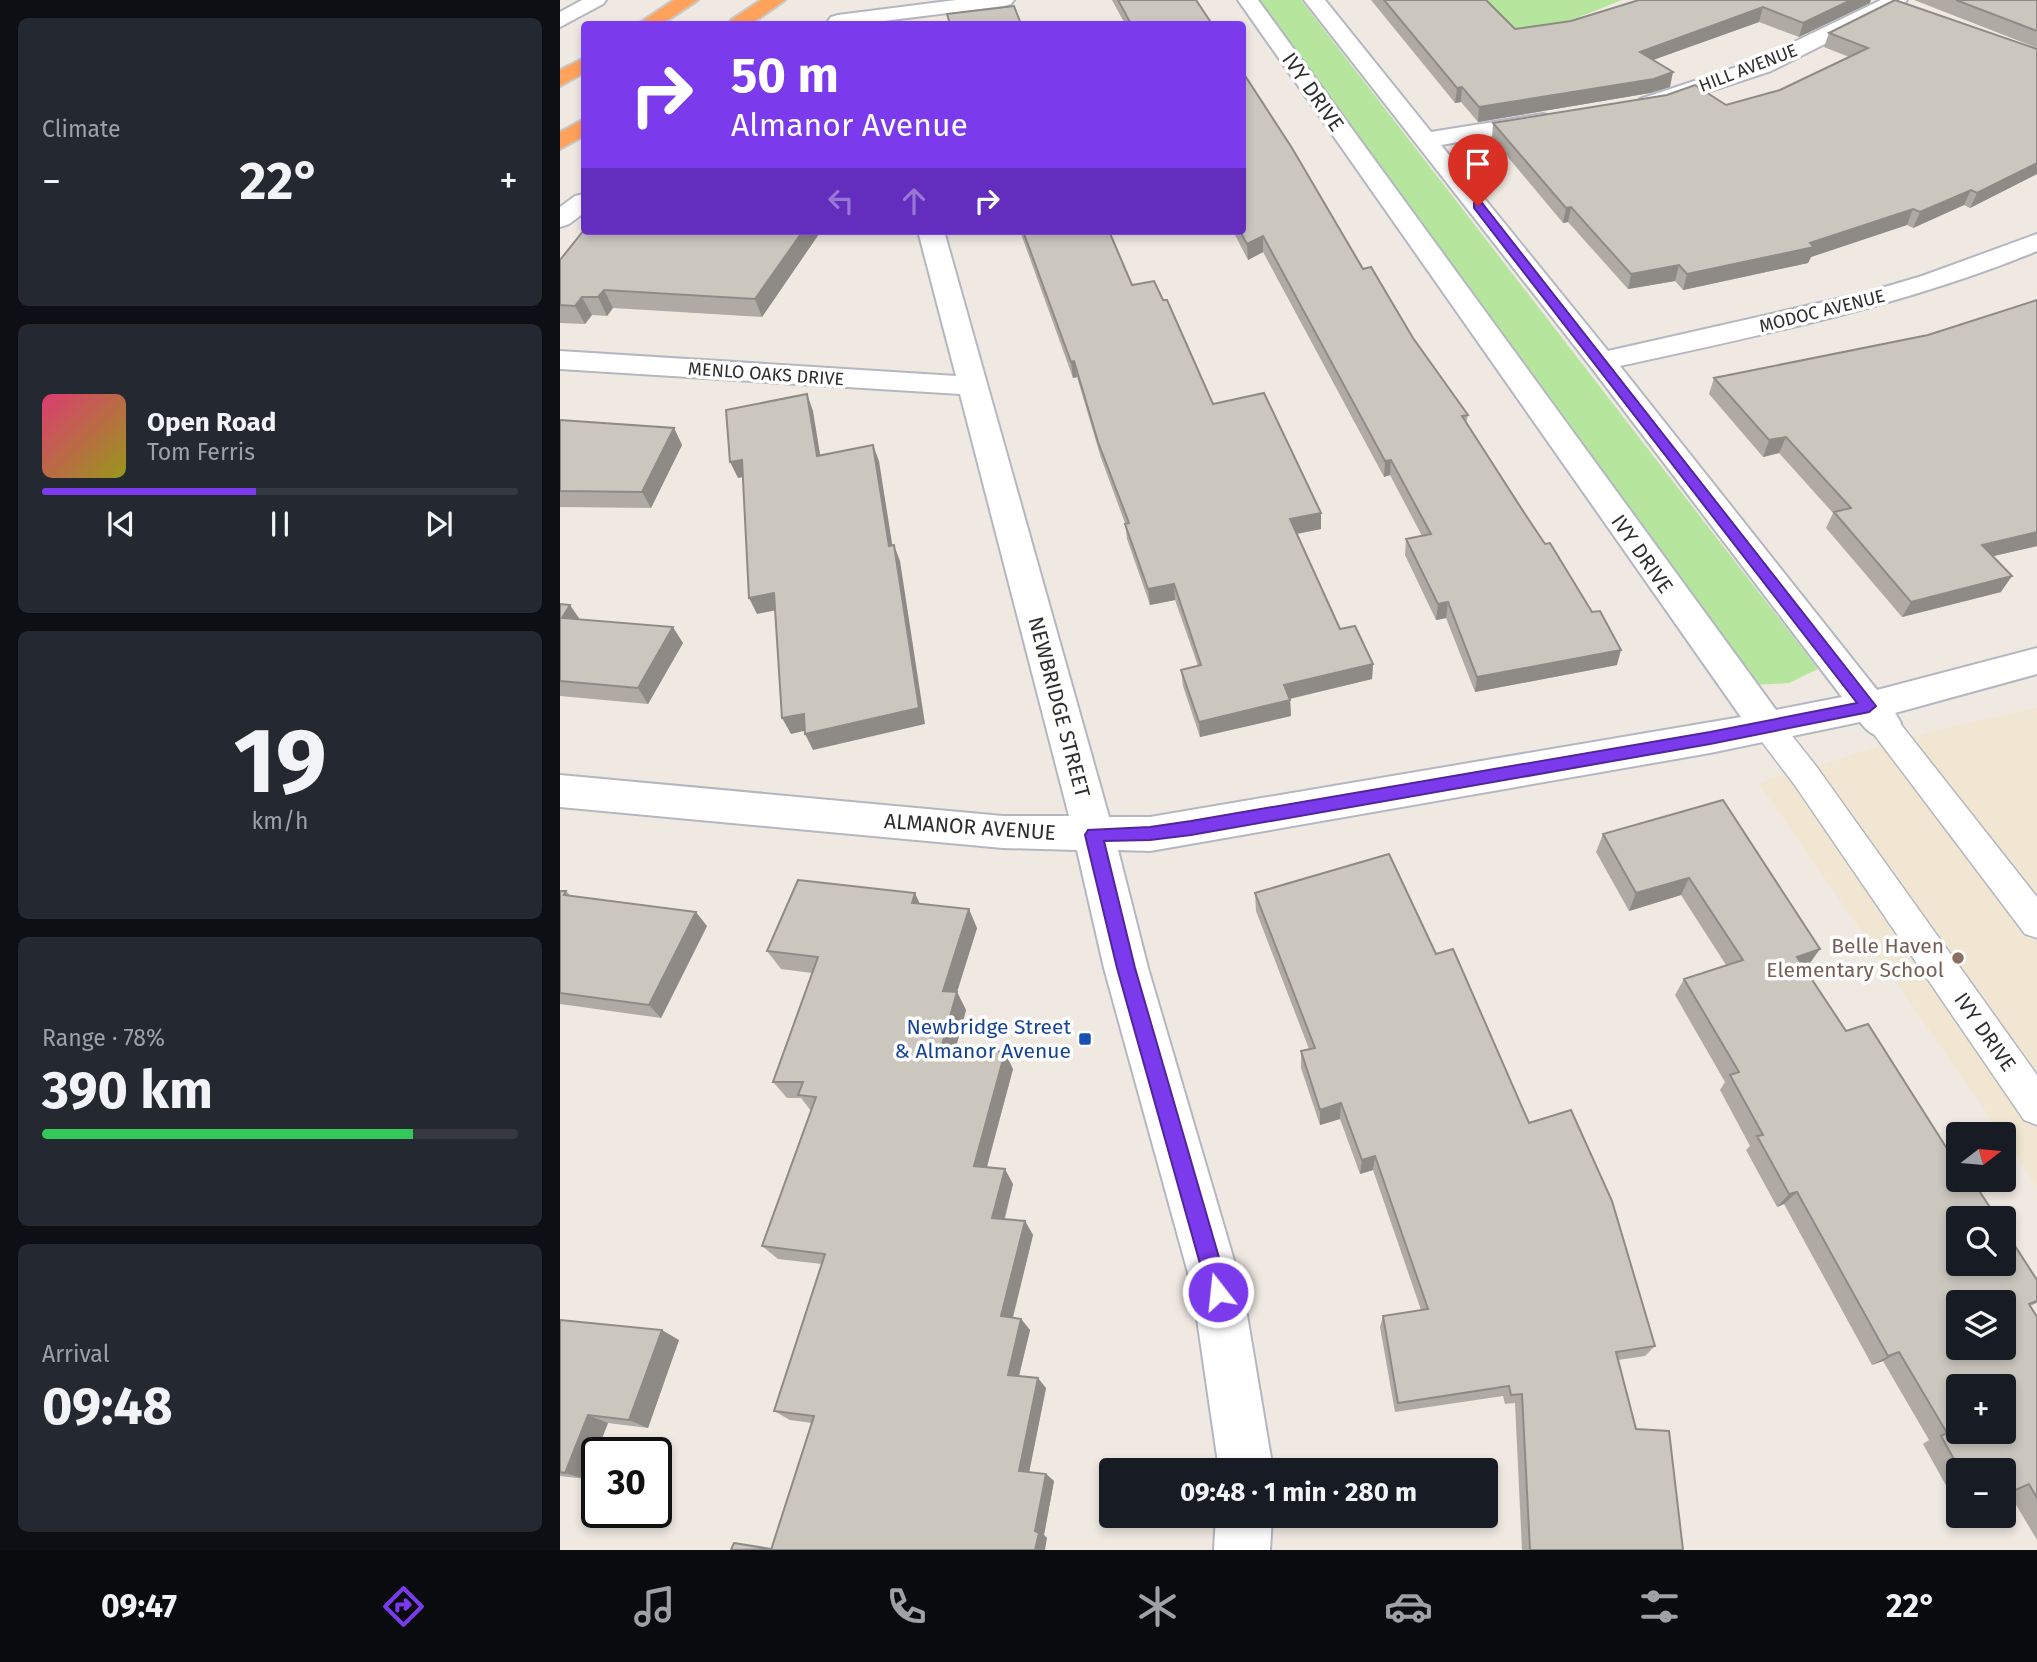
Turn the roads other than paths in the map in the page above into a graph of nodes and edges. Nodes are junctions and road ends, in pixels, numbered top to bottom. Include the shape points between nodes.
1 (596, 0) edge
2 (688, 0) edge
3 (775, 0) edge
4 (868, 0) edge
5 (1004, 0) edge
6 (1248, 0) edge
7 (1314, 0) edge
8 (1889, 1) edge
9 (1915, 12) edge
10 (560, 21) edge
11 (653, 21) edge
12 (743, 21) edge
13 (843, 21) edge
14 (855, 21) edge
15 (581, 66) edge
16 (560, 79) edge
17 (1622, 108) edge
18 (1570, 116) edge
19 (581, 128) edge
20 (1426, 140) junction
21 (560, 142) edge
22 (581, 203) edge
23 (560, 219) edge
24 (932, 235) edge
25 (2037, 242) edge
26 (560, 360) edge
27 (1601, 361) junction
28 (972, 386) junction
29 (2037, 661) edge
30 (1876, 716) junction
31 (1767, 726) junction
32 (560, 791) edge
33 (1094, 835) junction
34 (2037, 923) edge
35 (2037, 1107) edge
36 (1244, 1458) edge
37 (1243, 1528) edge
38 (1242, 1550) edge

1 - 10 street
2 - 11 highway
3 - 12 highway
4 - 13 street
5 - 14 street
6 - 31 street, IVY DRIVE
7 - 20 street
8 - 9 street
8 - 17 street, HILL AVENUE via 1763,66 1655,102
15 - 16 highway
18 - 20 street
19 - 21 highway
20 - 27 street
22 - 23 street
24 - 28 street, NEWBRIDGE STREET
25 - 27 street, MODOC AVENUE via 2002,258 1851,305
26 - 28 street, MENLO OAKS DRIVE
27 - 30 street
28 - 33 street, NEWBRIDGE STREET
29 - 30 street, ALMANOR AVENUE
30 - 31 street, ALMANOR AVENUE
30 - 34 lane
31 - 33 street, ALMANOR AVENUE via 1164,832
31 - 35 lane, IVY DRIVE
32 - 33 street, ALMANOR AVENUE via 1003,832
33 - 36 street, NEWBRIDGE STREET via 1126,968 1218,1292
37 - 38 street

